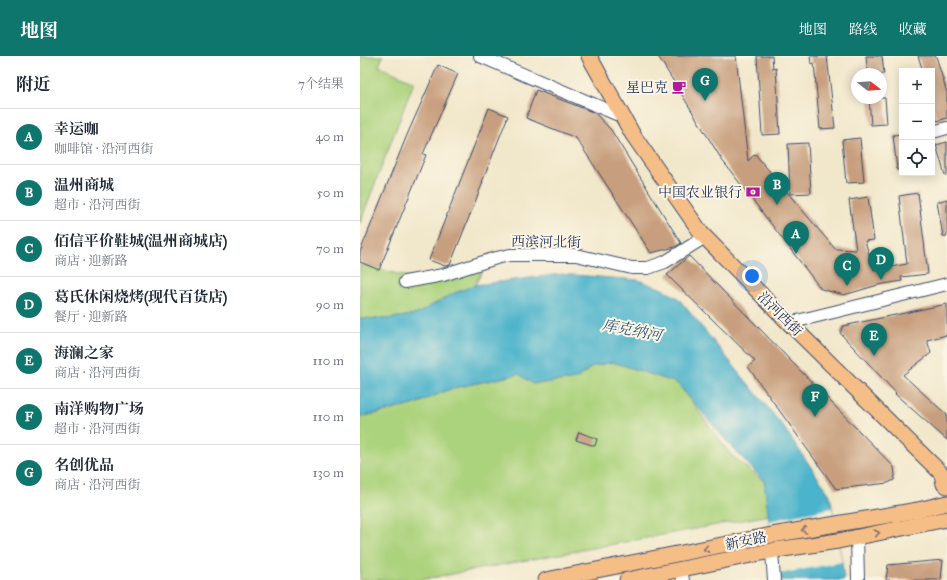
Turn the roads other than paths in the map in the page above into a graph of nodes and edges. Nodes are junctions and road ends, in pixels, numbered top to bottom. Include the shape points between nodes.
1 (480, 56) edge
2 (589, 56) edge
3 (621, 116) junction
4 (947, 128) edge
5 (935, 131) edge
6 (705, 237) junction
7 (405, 282) dead end
8 (947, 284) edge
9 (788, 323) junction
10 (945, 478) edge
11 (947, 503) edge
12 (947, 519) edge
13 (857, 536) junction
14 (774, 551) junction
15 (682, 575) edge
16 (546, 580) edge
17 (626, 580) edge
18 (774, 580) edge
19 (858, 580) edge

1 - 3 street
2 - 3 main road, 沿河西街
3 - 6 main road, 沿河西街
4 - 5 street
6 - 7 street, 西滨河北街 via 665,262 648,268 632,268 576,255 510,255 443,276
6 - 9 main road, 沿河西街
8 - 9 street
9 - 10 main road, 沿河西街
11 -> 16 main road, 新安路
13 -> 12 main road, 新安路
13 - 14 main road, 新安路
13 - 19 street
14 - 15 main road, 新安路
14 - 18 street
15 - 17 main road, 新安路

